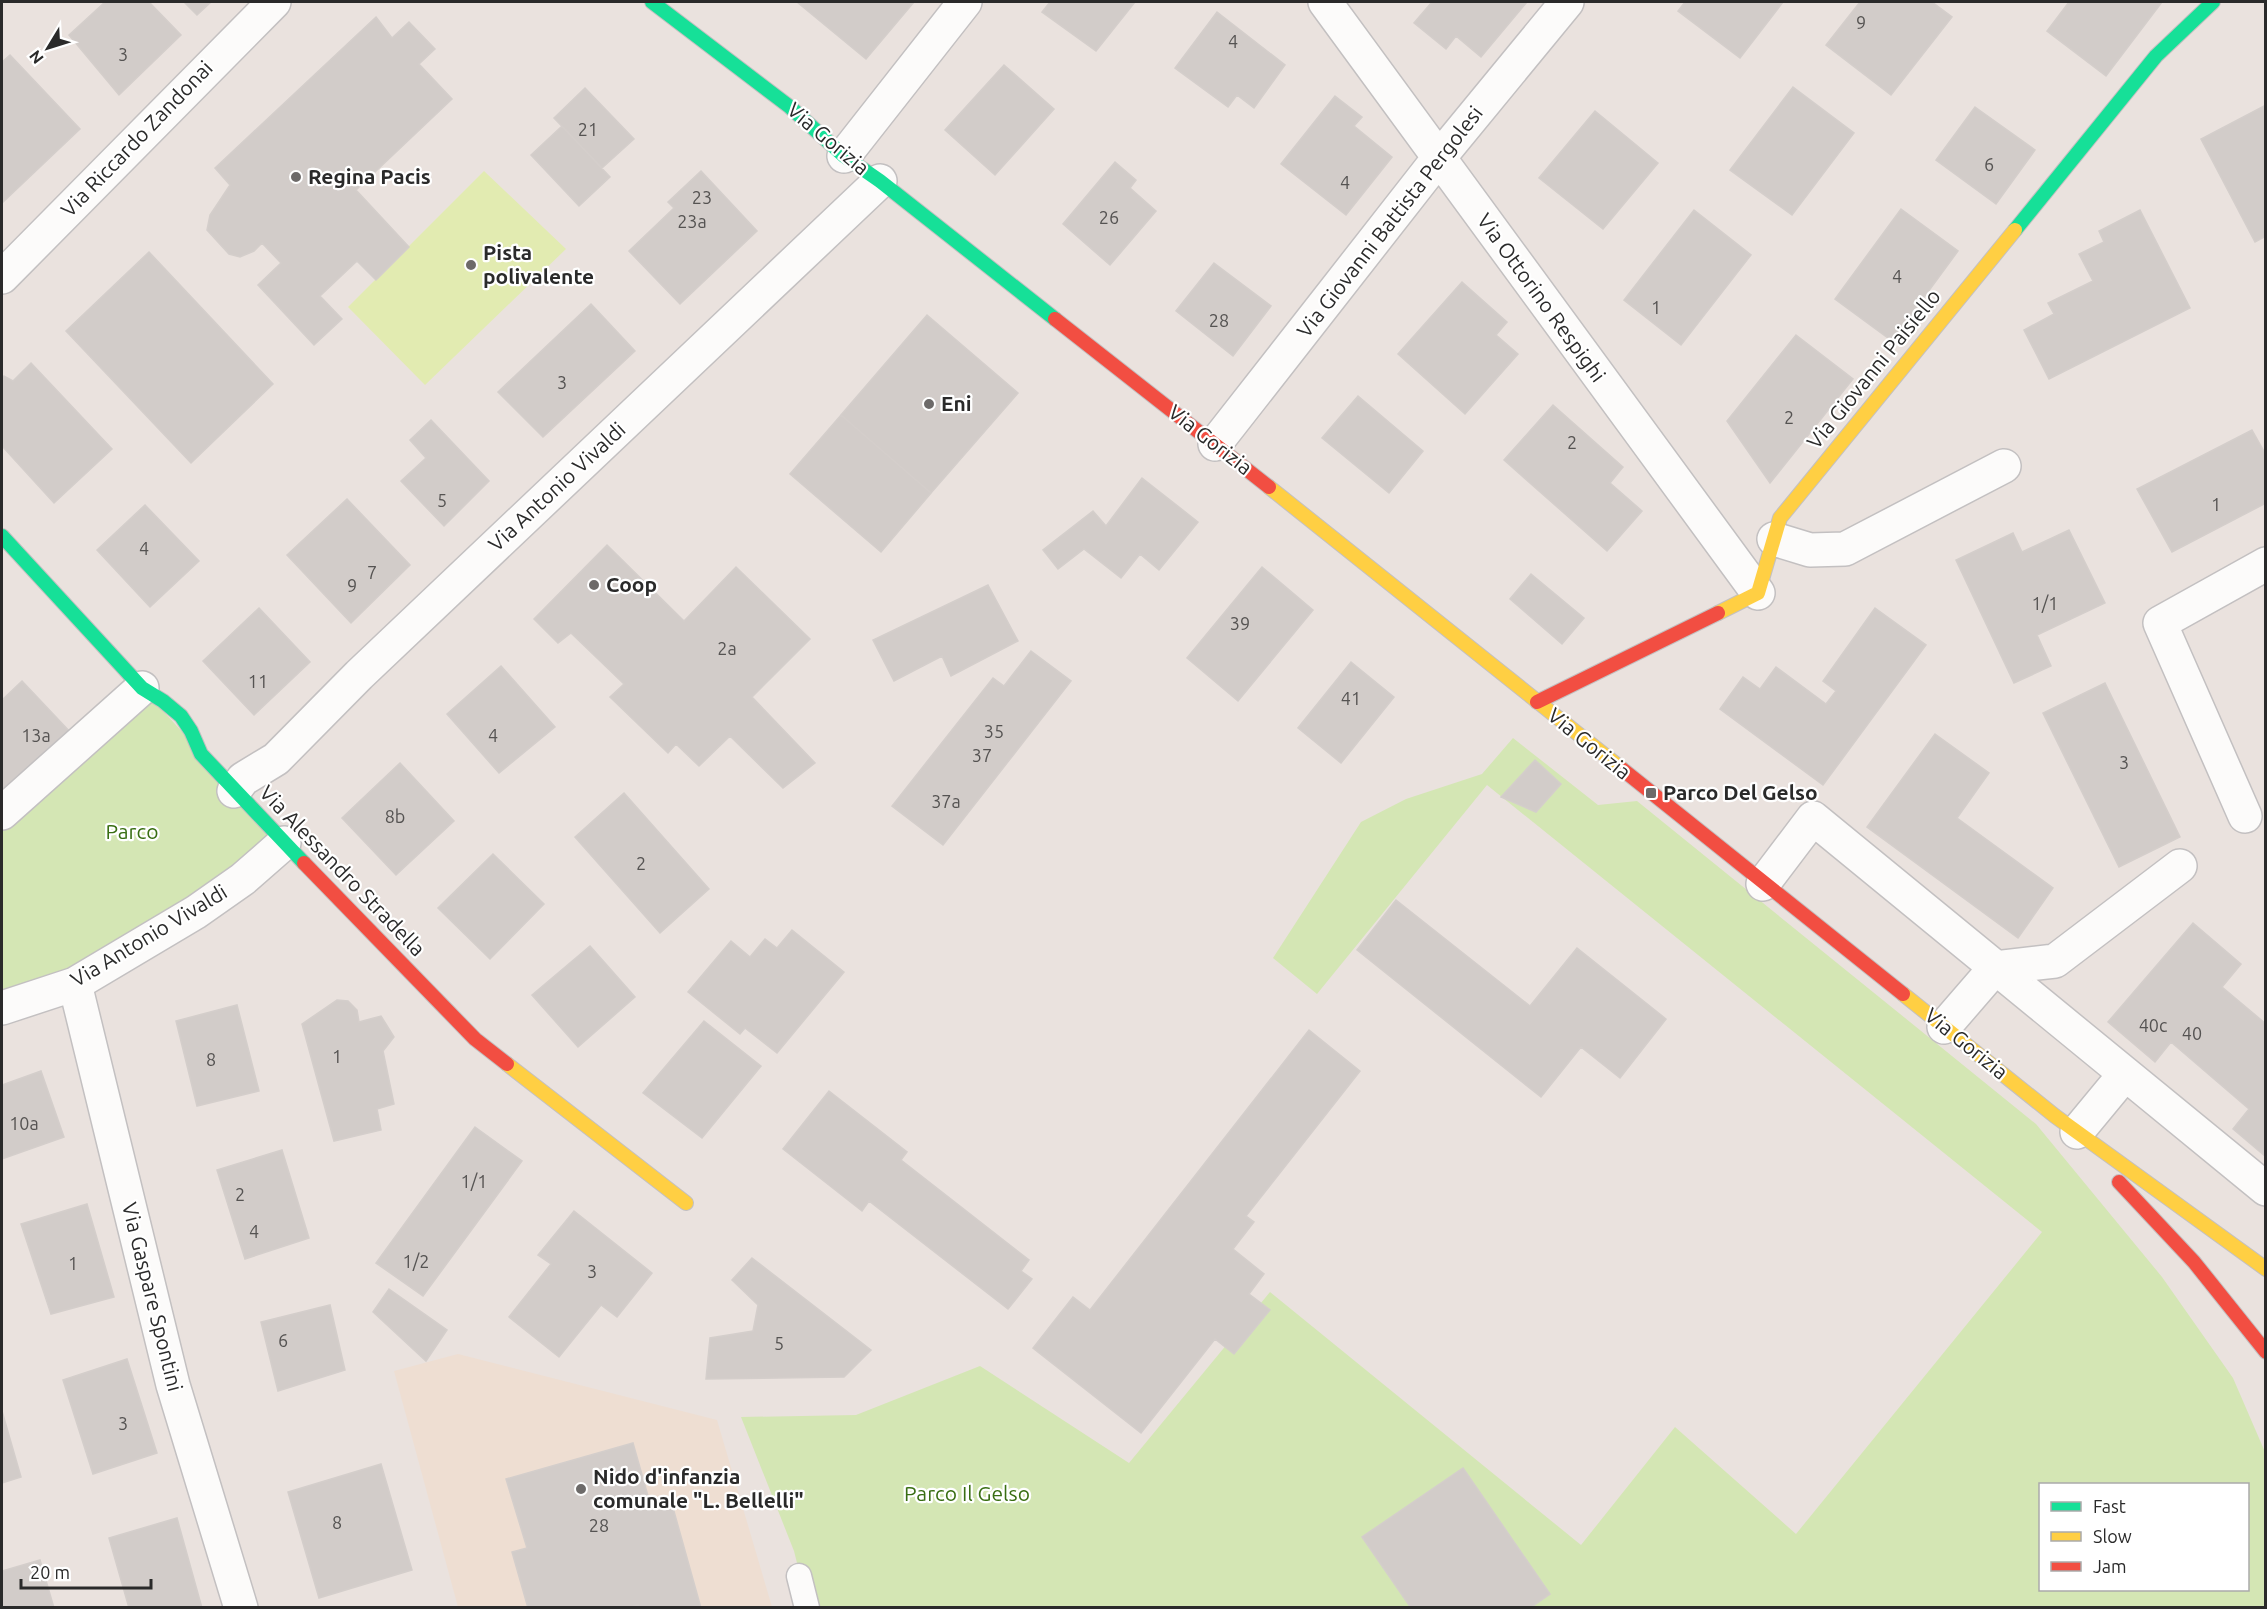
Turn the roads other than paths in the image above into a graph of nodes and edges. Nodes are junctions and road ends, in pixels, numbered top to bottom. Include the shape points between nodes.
1 (274, 2) edge
2 (652, 2) edge
3 (965, 2) edge
4 (1325, 2) edge
5 (1567, 2) edge
6 (2213, 2) edge
7 (844, 156) junction
8 (1438, 159) junction
9 (880, 181) junction
10 (2, 277) edge
11 (1215, 444) junction
12 (2004, 466) dead end
13 (2, 537) edge
14 (1774, 539) junction
15 (2265, 564) edge
16 (1758, 593) junction
17 (142, 688) junction
18 (1537, 702) junction
19 (234, 790) junction
20 (2, 813) edge
21 (2245, 816) dead end
22 (285, 843) junction
23 (2180, 867) dead end
24 (1763, 884) junction
25 (1995, 968) junction
26 (75, 984) junction
27 (2, 1008) edge
28 (1944, 1027) junction
29 (2125, 1074) junction
30 (2066, 1124) junction
31 (2265, 1189) edge
32 (686, 1203) dead end
33 (2265, 1269) edge
34 (2265, 1352) edge
35 (799, 1576) dead end
36 (241, 1608) edge
37 (807, 1608) edge

1 - 10 street, Via Riccardo Zandonai
2 - 7 main road, Via Gorizia via 790,107
3 - 7 street
4 - 8 street, Via Ottorino Respighi
5 - 8 street, Via Giovanni Battista Pergolesi
6 - 14 main road, Via Giovanni Paisiello via 2156,56 1780,518
7 - 9 main road, Via Gorizia
8 - 11 street, Via Giovanni Battista Pergolesi
8 - 16 street, Via Ottorino Respighi
9 - 11 main road, Via Gorizia
9 - 19 street, Via Antonio Vivaldi via 359,675 276,759 243,779
11 - 18 main road, Via Gorizia
12 - 14 street via 1845,549 1810,550
13 - 17 main road, Via Alessandro Stradella
14 - 16 main road, Via Giovanni Paisiello
15 - 21 street via 2160,623
16 - 18 main road
17 - 19 main road, Via Alessandro Stradella via 181,716 201,754
17 - 20 street
18 - 24 main road, Via Gorizia
19 - 22 main road, Via Alessandro Stradella
22 - 26 street, Via Antonio Vivaldi via 196,912
22 - 32 main road, Via Alessandro Stradella via 475,1039
23 - 25 street via 2055,961
24 - 25 street via 1813,818
24 - 28 main road, Via Gorizia
25 - 28 street
25 - 29 street
26 - 27 street, Via Antonio Vivaldi
26 - 36 street, Via Gaspare Spontini via 173,1385
28 - 30 main road, Via Gorizia
29 - 30 street
29 - 31 street
30 - 33 main road, Via Gorizia
30 - 34 main road, Via Gorizia via 2194,1262
35 - 37 lane

